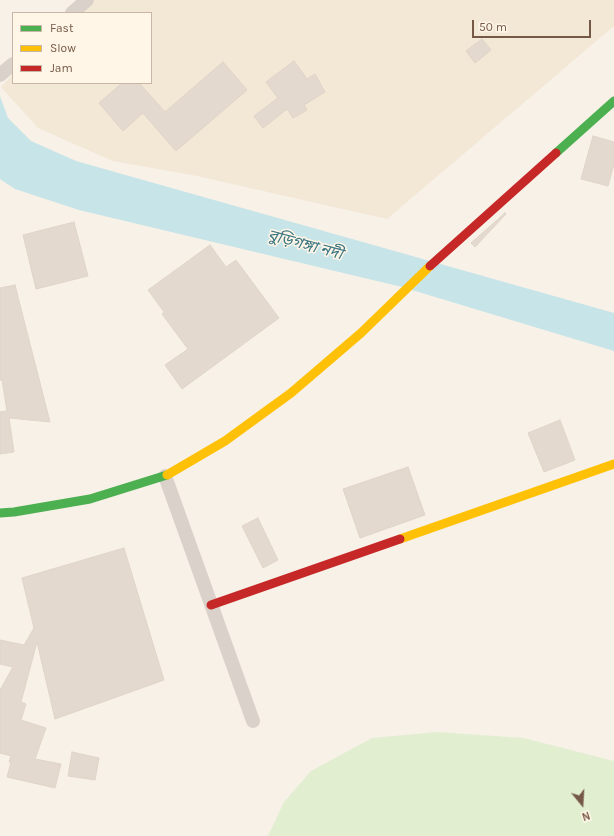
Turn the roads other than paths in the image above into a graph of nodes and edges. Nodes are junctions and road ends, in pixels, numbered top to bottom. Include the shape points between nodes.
1 (87, 0) edge
2 (73, 8) edge
3 (12, 65) edge
4 (0, 75) edge
5 (614, 101) edge
6 (614, 464) edge
7 (165, 476) junction
8 (0, 513) edge
9 (211, 605) junction
10 (253, 721) dead end

1 - 2 street
3 - 4 street
5 - 7 street via 291,394 225,440
6 - 9 street
7 - 8 street via 90,499
7 - 9 street
9 - 10 street

